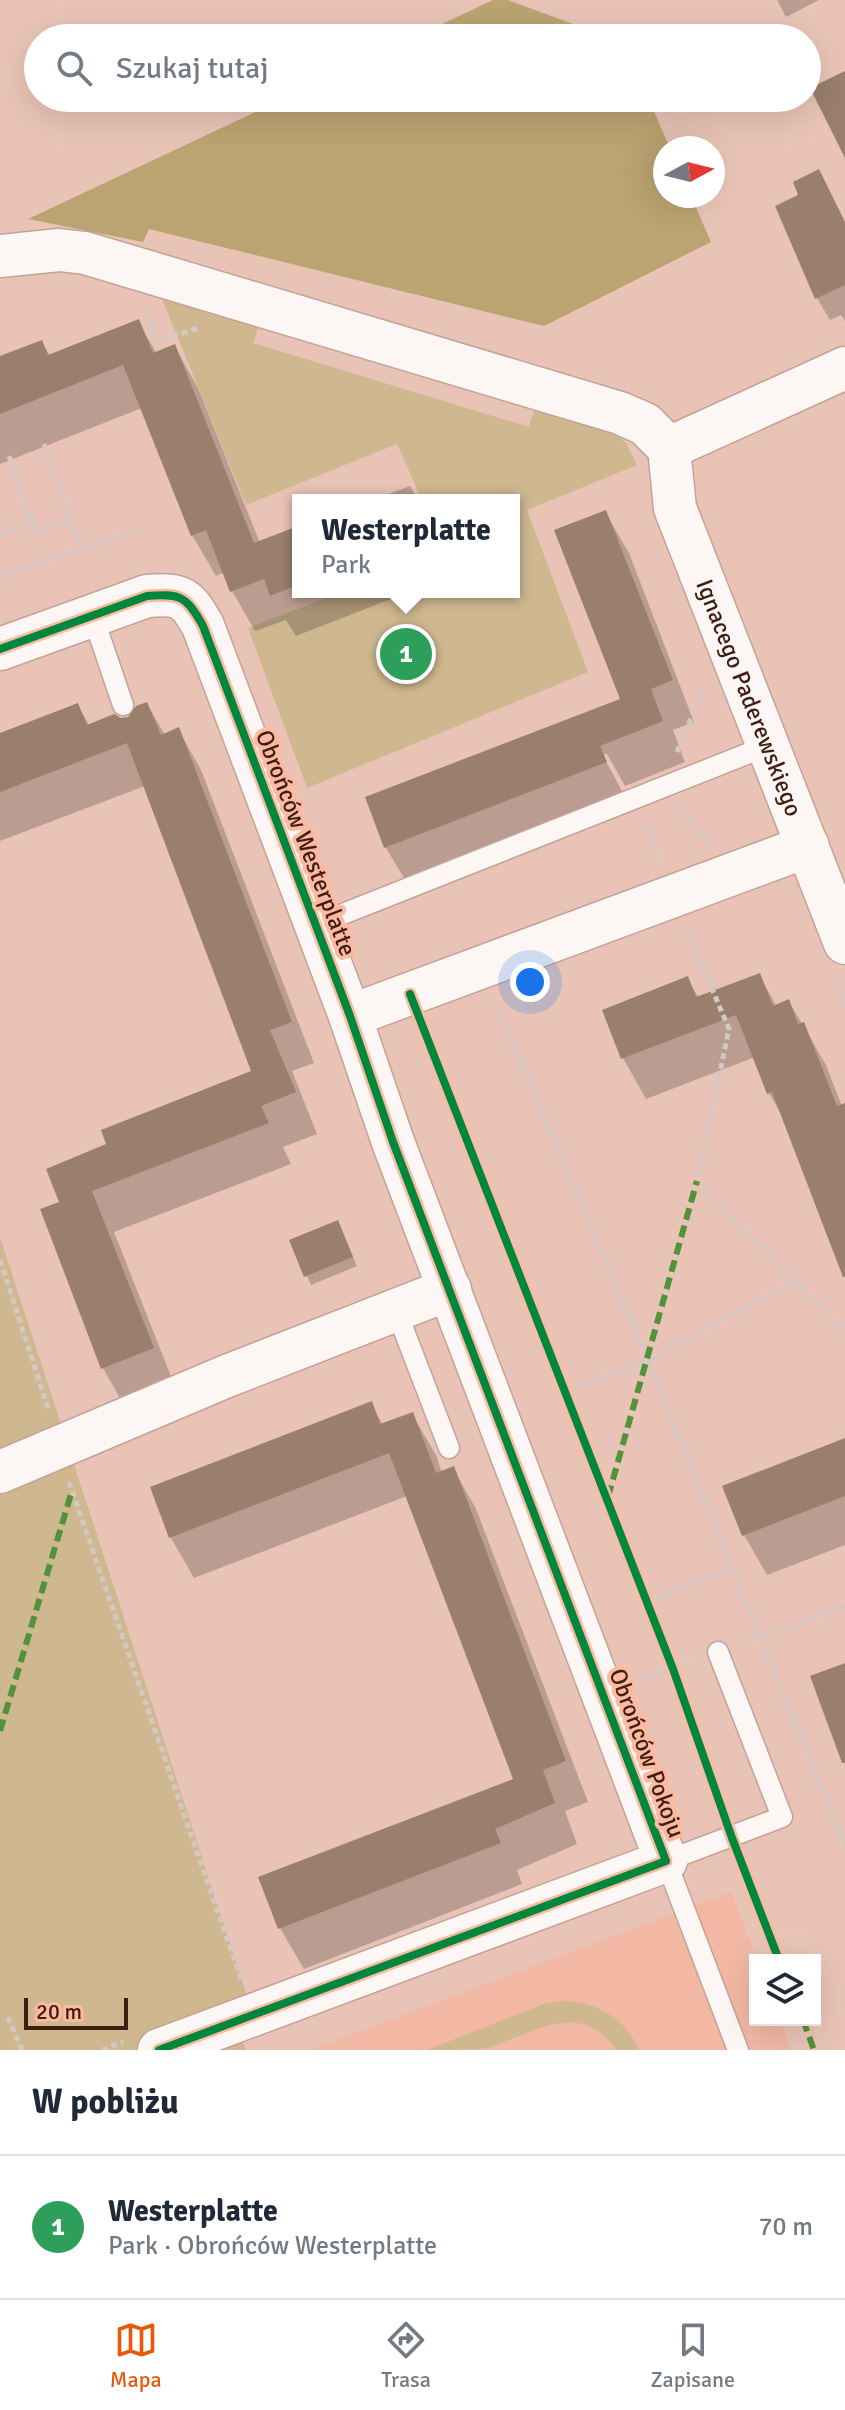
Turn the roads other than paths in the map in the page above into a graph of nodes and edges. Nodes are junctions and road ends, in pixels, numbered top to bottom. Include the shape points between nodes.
1 (0, 256) edge
2 (845, 368) edge
3 (669, 448) junction
4 (93, 617) junction
5 (0, 649) edge
6 (123, 705) dead end
7 (767, 746) junction
8 (808, 846) junction
9 (315, 925) junction
10 (840, 962) edge
11 (350, 1016) junction
12 (450, 1289) junction
13 (396, 1310) junction
14 (449, 1448) dead end
15 (0, 1472) edge
16 (718, 1652) dead end
17 (666, 1861) junction
18 (159, 2050) edge
19 (738, 2050) edge

1 - 3 street via 59,250 136,266 620,413 645,424
2 - 3 street
3 - 7 street, Ignacego Paderewskiego via 675,508
4 - 5 street, Obrońców Westerplatte
4 - 6 lane
4 - 9 street, Obrońców Westerplatte via 147,596 171,594 189,602 203,626
7 - 8 street, Ignacego Paderewskiego
7 - 9 lane
8 - 10 street, Ignacego Paderewskiego
8 - 11 street
9 - 11 street, Obrońców Westerplatte
11 - 12 street, Obrońców Westerplatte
12 - 13 street
12 - 17 street, Obrońców Pokoju
13 - 14 lane
13 - 15 street
16 - 17 lane via 782,1817
17 - 18 street, Obrońców Pokoju
17 - 19 lane

